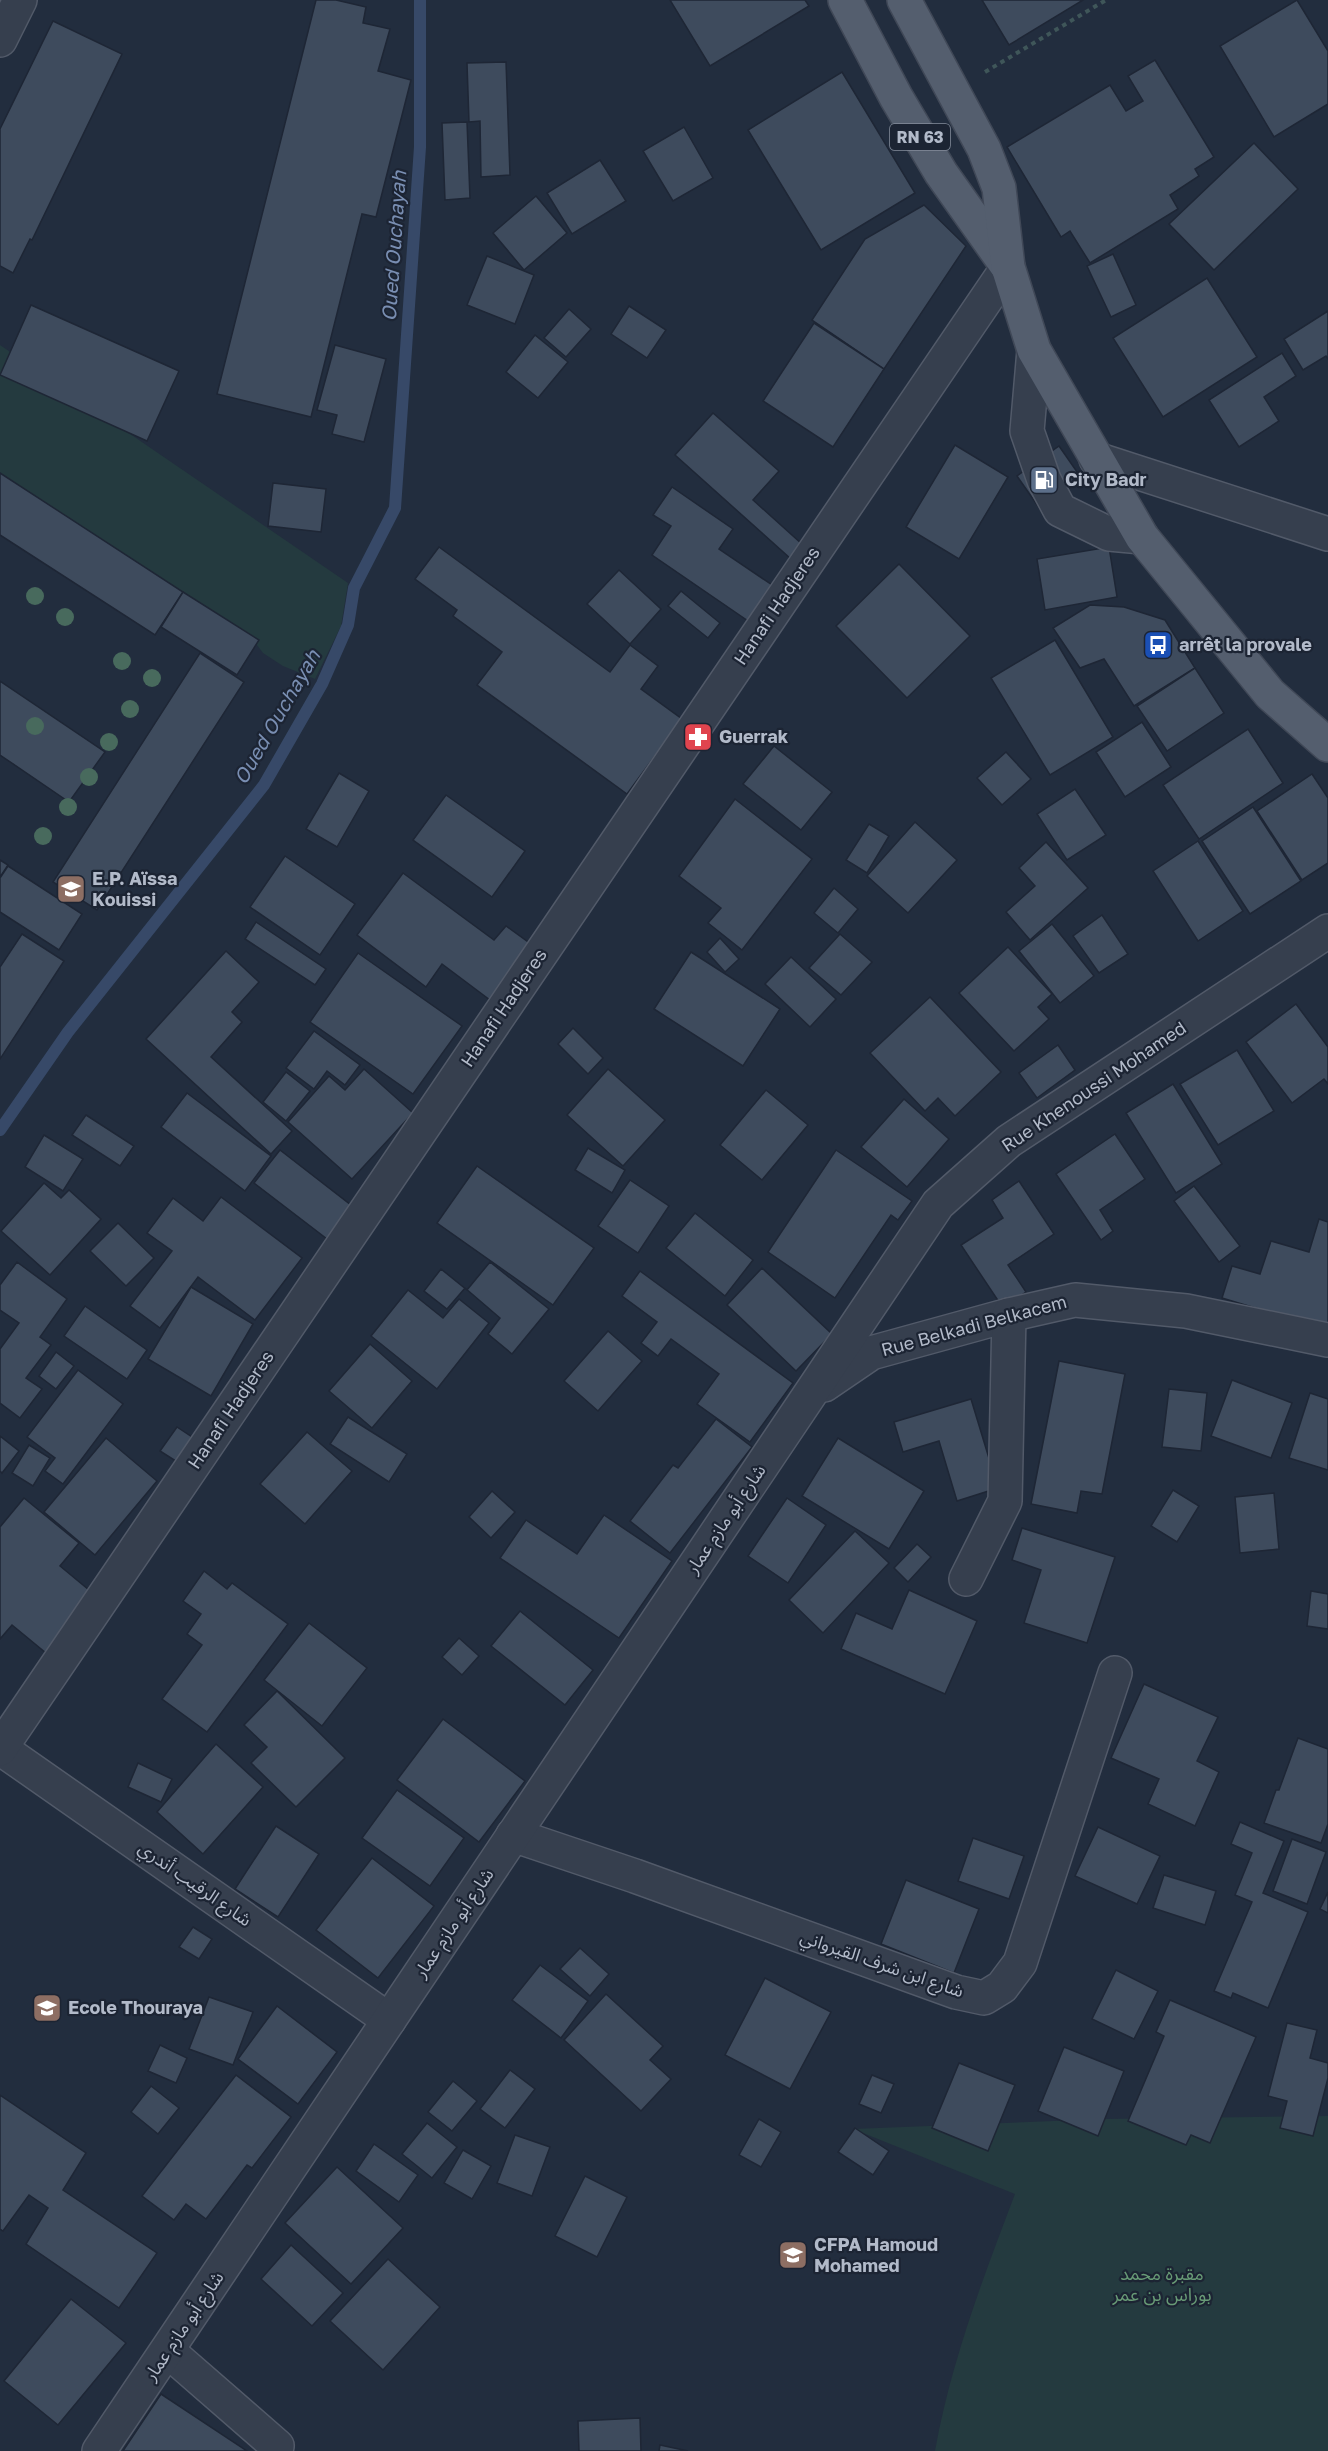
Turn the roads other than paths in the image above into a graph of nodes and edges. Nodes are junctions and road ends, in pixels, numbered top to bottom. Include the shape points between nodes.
1 (20, 0) edge
2 (845, 0) edge
3 (904, 0) edge
4 (0, 40) edge
5 (1008, 267) junction
6 (1034, 350) junction
7 (1096, 459) junction
8 (1328, 534) edge
9 (1142, 537) junction
10 (1328, 745) edge
11 (1328, 931) edge
12 (1009, 1315) junction
13 (1328, 1340) edge
14 (810, 1395) junction
15 (966, 1579) dead end
16 (1115, 1673) dead end
17 (0, 1749) edge
18 (513, 1835) junction
19 (389, 2020) junction
20 (168, 2351) junction
21 (99, 2451) edge
22 (276, 2451) edge

1 - 4 street
2 - 5 main road, RN 63 via 941,173
3 - 5 main road, RN 63 via 984,149 999,188
5 - 6 main road
5 - 17 street, Hanafi Hadjeres
6 - 7 main road
6 - 9 street via 1027,431 1044,480 1060,510 1109,534
7 - 8 street
7 - 9 main road
9 - 10 main road via 1270,694
11 - 14 street, Rue Khenoussi Mohamed via 1009,1141 938,1204
12 - 13 street, Rue Belkadi Belkacem via 1075,1300 1186,1311
12 - 14 street, Rue Belkadi Belkacem via 871,1353
12 - 15 street via 1005,1501
14 - 18 street, شارع أبو مازم عمار
16 - 18 street, شارع ابن شرف القيرواني via 1020,1963 1002,1987 984,1998 956,1992
17 - 19 street, شارع الرقيب أندري
18 - 19 street, شارع أبو مازم عمار
19 - 20 street, شارع أبو مازم عمار
20 - 21 street, شارع أبو مازم عمار
20 - 22 street via 277,2446

